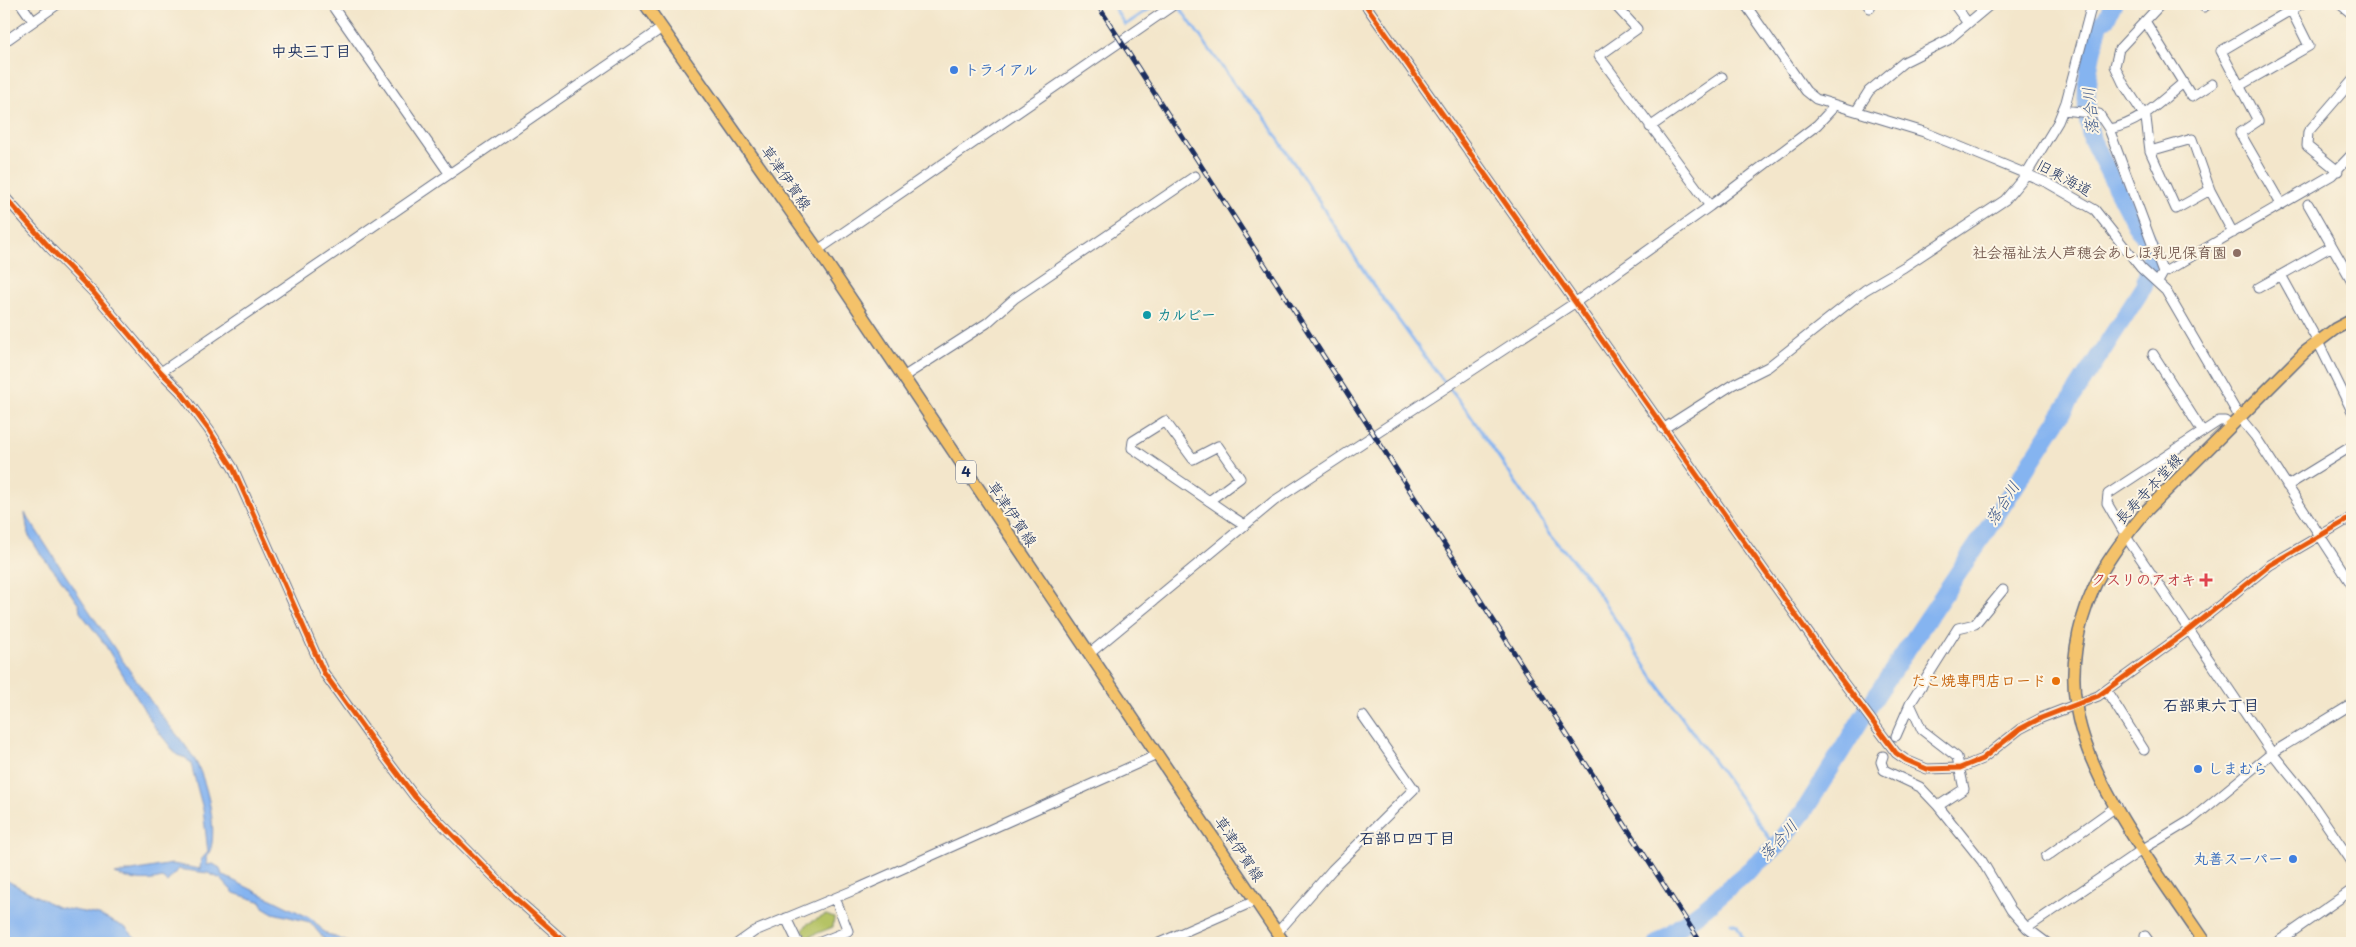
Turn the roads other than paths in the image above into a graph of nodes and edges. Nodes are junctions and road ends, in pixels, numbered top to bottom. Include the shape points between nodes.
1 (21, 4) edge
2 (58, 4) edge
3 (331, 4) edge
4 (645, 4) edge
5 (1175, 4) edge
6 (1365, 4) edge
7 (1614, 4) edge
8 (1745, 4) edge
9 (1954, 4) edge
10 (1991, 4) edge
11 (2092, 4) edge
12 (2161, 4) edge
13 (2202, 4) edge
14 (2208, 4) edge
15 (2301, 4) edge
16 (2340, 4) edge
17 (2291, 10) junction
18 (2352, 14) edge
19 (2145, 20) junction
20 (33, 21) junction
21 (1967, 22) junction
22 (662, 28) junction
23 (4, 42) edge
24 (1722, 77) dead end
25 (2352, 81) edge
26 (2183, 83) junction
27 (2212, 84) dead end
28 (2239, 86) junction
29 (1833, 105) junction
30 (1857, 110) junction
31 (2063, 110) junction
32 (2144, 115) junction
33 (1650, 126) junction
34 (2109, 129) junction
35 (2150, 151) junction
36 (2352, 154) edge
37 (2338, 171) junction
38 (449, 173) junction
39 (2026, 175) junction
40 (1195, 176) dead end
41 (2210, 190) junction
42 (4, 196) edge
43 (2281, 204) junction
44 (2308, 204) dead end
45 (1710, 206) junction
46 (2232, 233) junction
47 (2332, 246) junction
48 (818, 250) junction
49 (2164, 273) junction
50 (2281, 275) junction
51 (2156, 280) junction
52 (2352, 281) edge
53 (2258, 288) dead end
54 (1576, 302) junction
55 (2352, 320) edge
56 (2318, 342) junction
57 (2152, 354) dead end
58 (161, 372) junction
59 (903, 377) junction
60 (2352, 411) edge
61 (2240, 418) junction
62 (2230, 428) junction
63 (1664, 429) junction
64 (2202, 431) junction
65 (2352, 446) edge
66 (2287, 486) junction
67 (1209, 501) junction
68 (2352, 516) edge
69 (1245, 525) junction
70 (2126, 536) junction
71 (2320, 537) junction
72 (2352, 585) edge
73 (2003, 590) dead end
74 (2189, 630) junction
75 (1089, 654) junction
76 (2106, 690) junction
77 (1910, 704) junction
78 (2352, 704) edge
79 (2076, 705) junction
80 (1363, 716) dead end
81 (1896, 736) dead end
82 (2144, 750) dead end
83 (2272, 753) junction
84 (1157, 755) junction
85 (1883, 756) dead end
86 (1960, 768) junction
87 (1938, 806) junction
88 (2116, 806) junction
89 (2143, 848) junction
90 (2046, 857) dead end
91 (2352, 862) edge
92 (2352, 890) edge
93 (834, 898) junction
94 (1255, 900) junction
95 (786, 918) junction
96 (2027, 928) junction
97 (1277, 933) junction
98 (566, 943) edge
99 (738, 943) edge
100 (798, 943) edge
101 (818, 943) edge
102 (1159, 943) edge
103 (1284, 943) edge
104 (2047, 943) edge
105 (2205, 943) edge
106 (2276, 943) edge

1 - 20 street
2 - 20 street
3 - 38 street
4 - 22 main road, 草津伊賀線 / 4
5 - 48 street
6 - 54 street
7 - 33 street via 1637,29 1599,56
8 - 29 street, 旧東海道 via 1806,91
9 - 21 street
10 - 21 street
11 - 31 street
12 - 19 street
13 - 14 street
15 - 17 street
16 - 18 street
17 - 28 street via 2221,50
17 - 28 street via 2309,46
19 - 26 street
19 - 32 street via 2120,49 2115,66
20 - 23 street
21 - 30 street via 1948,40 1904,62 1869,91
22 - 38 street
22 - 48 main road, 草津伊賀線 / 4
24 - 33 street
25 - 37 street via 2308,132 2307,146
26 - 27 street via 2192,97
26 - 32 street
28 - 43 street via 2258,121 2240,133
29 - 30 street, 旧東海道
29 - 45 street via 1817,125
30 - 39 street, 旧東海道 via 1924,132
31 - 34 street via 2099,114
31 - 39 street
32 - 34 street via 2126,126
32 - 35 street
33 - 45 street
34 - 49 street
35 - 41 street via 2192,139
35 - 41 street via 2176,210
36 - 37 street
37 - 43 street
38 - 58 street
39 - 51 street, 旧東海道 via 2048,183 2095,210 2141,268
39 - 63 street via 2005,200 1865,290 1768,366
40 - 59 street via 1015,298 987,323
41 - 46 street
42 - 58 street via 94,293
43 - 46 street
44 - 47 street
45 - 54 street
46 - 49 street
47 - 50 street
47 - 52 street
48 - 59 main road, 草津伊賀線 / 4
49 - 51 street
50 - 53 street
50 - 56 street
51 - 61 street, 旧東海道 via 2178,310
54 - 63 street
54 - 69 street via 1274,501
55 - 56 main road, 長寿寺本堂線
56 - 60 street
56 - 61 main road, 長寿寺本堂線
57 - 64 street
58 - 98 street via 180,391 233,468 324,673 415,797 512,895
59 - 75 main road, 草津伊賀線 / 4
61 - 62 main road, 長寿寺本堂線
61 - 66 street, 旧東海道
62 - 64 street via 2225,421 2219,421
62 - 70 main road, 長寿寺本堂線
63 - 86 street via 1890,747 1906,760 1927,769
64 - 70 street via 2108,494 2107,503
65 - 66 street
66 - 71 street, 旧東海道
67 - 67 street via 1132,448 1133,442 1165,421 1193,459 1218,446 1240,478
67 - 69 street
68 - 71 street
69 - 75 street
70 - 74 street
70 - 79 main road, 長寿寺本堂線 via 2093,590 2084,616 2074,654
71 - 72 street, 旧東海道
71 - 74 street via 2270,565
73 - 77 street via 1975,624 1958,628
74 - 76 street
74 - 83 street
75 - 84 main road, 草津伊賀線 / 4
76 - 79 street
76 - 82 street
77 - 81 street
77 - 86 street via 1922,730 1957,757
78 - 83 street
79 - 86 street via 2040,718 2020,729 1982,759
79 - 88 main road, 長寿寺本堂線 via 2083,736 2102,783
80 - 97 street via 1414,789 1332,870
83 - 89 street via 2191,820
83 - 91 street via 2307,796
84 - 93 street
84 - 94 main road, 草津伊賀線 / 4
85 - 87 street via 1884,770 1920,787
86 - 87 street via 1964,789
87 - 96 street via 1982,861 1998,890
88 - 89 main road, 長寿寺本堂線
88 - 90 street
89 - 96 street
89 - 105 main road, 長寿寺本堂線
92 - 106 street
93 - 95 street
93 - 101 street via 848,931
94 - 97 main road, 草津伊賀線 / 4
94 - 102 street
95 - 99 street via 755,931
95 - 100 street
96 - 104 street
97 - 103 main road, 草津伊賀線 / 4

